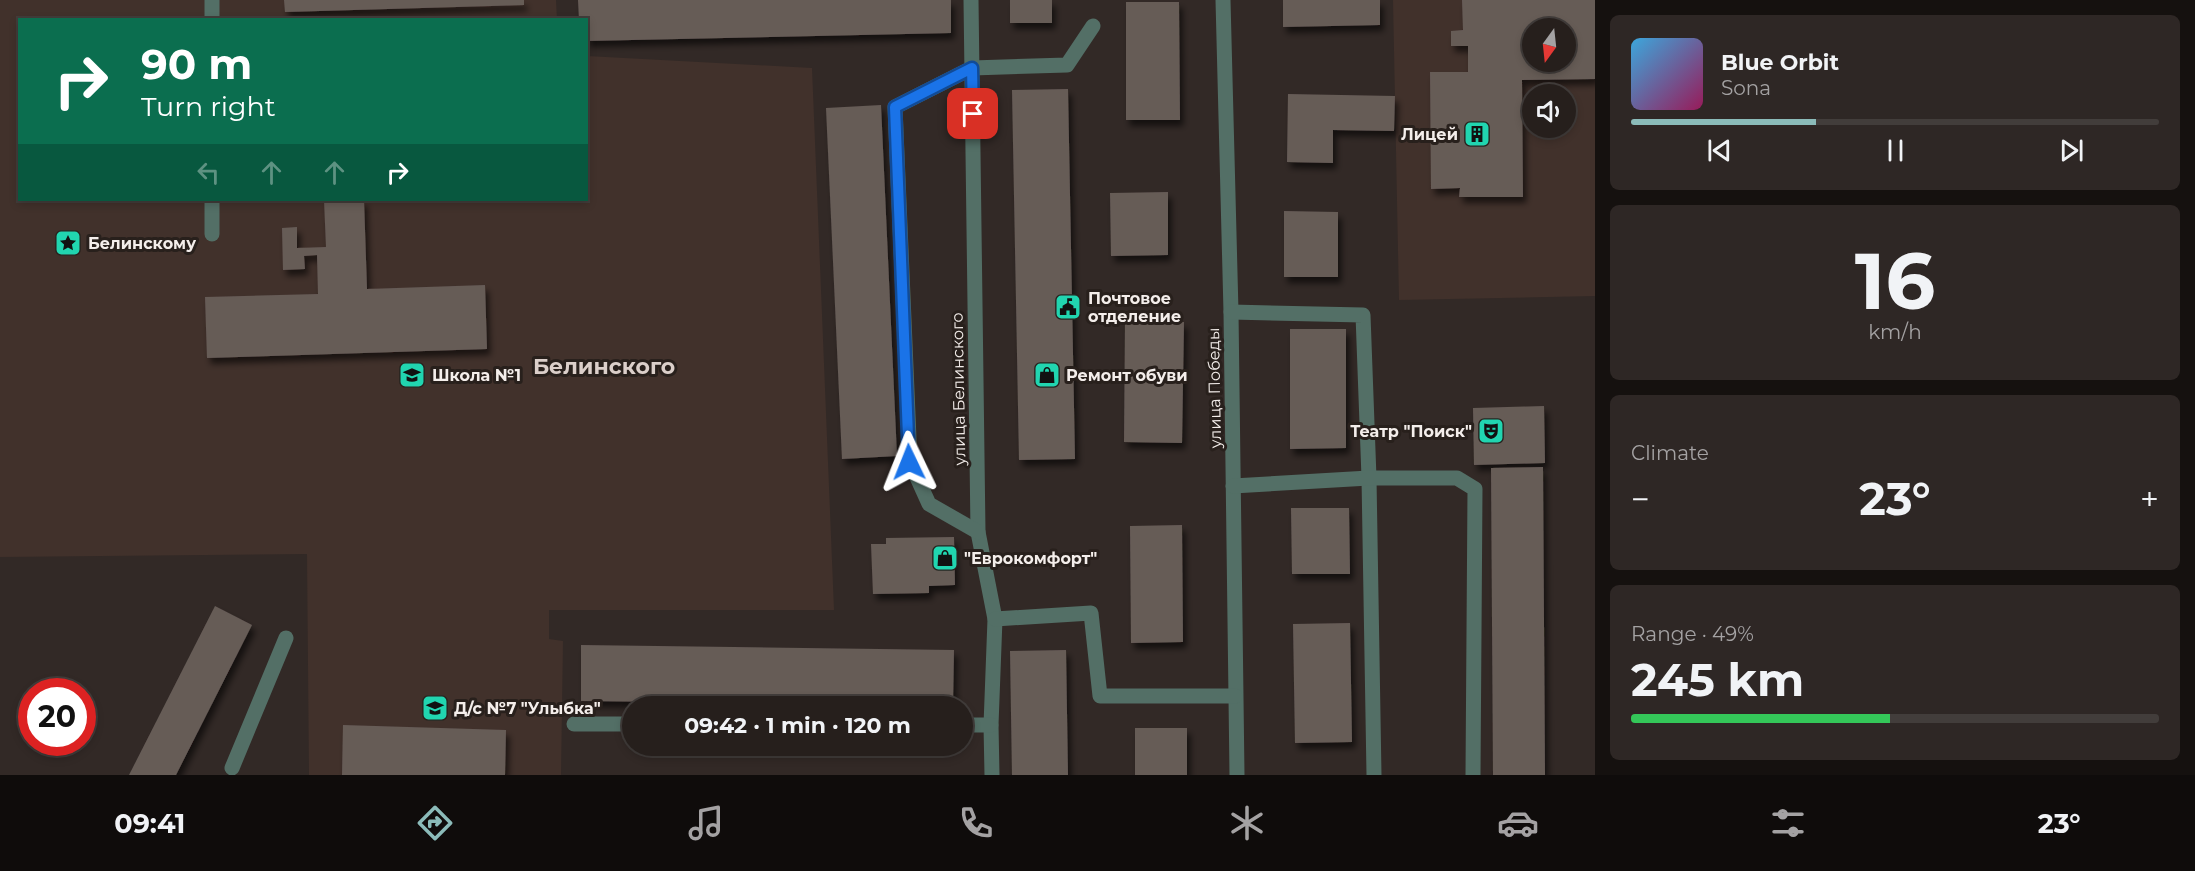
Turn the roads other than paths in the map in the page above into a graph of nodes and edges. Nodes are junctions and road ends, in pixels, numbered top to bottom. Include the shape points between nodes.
1 (212, 0) edge
2 (971, 0) edge
3 (1223, 0) edge
4 (212, 18) edge
5 (1093, 26) dead end
6 (972, 68) junction
7 (212, 201) edge
8 (212, 234) dead end
9 (1231, 312) junction
10 (1370, 478) junction
11 (1233, 486) junction
12 (978, 532) junction
13 (995, 619) junction
14 (286, 638) dead end
15 (1235, 696) junction
16 (574, 724) dead end
17 (622, 724) edge
18 (973, 725) edge
19 (991, 725) junction
20 (233, 773) edge
21 (992, 775) edge
22 (1237, 775) edge
23 (1374, 775) edge
24 (1473, 775) edge

1 - 4 street
2 - 6 street, улица Белинского
3 - 9 street, улица Победы
5 - 6 street via 1067,65
6 - 12 street, улица Белинского
6 - 12 street via 895,107 909,462 929,504
7 - 8 street
9 - 10 street via 1363,315
9 - 11 street, улица Победы
10 - 11 street
10 - 23 street
10 - 24 street via 1457,478 1475,489
11 - 15 street, улица Победы
12 - 13 street, улица Белинского
13 - 15 street via 1091,613 1100,696
13 - 19 street, улица Белинского
14 - 20 street
15 - 22 street, улица Победы
16 - 17 street
18 - 19 street
19 - 21 street, улица Белинского

